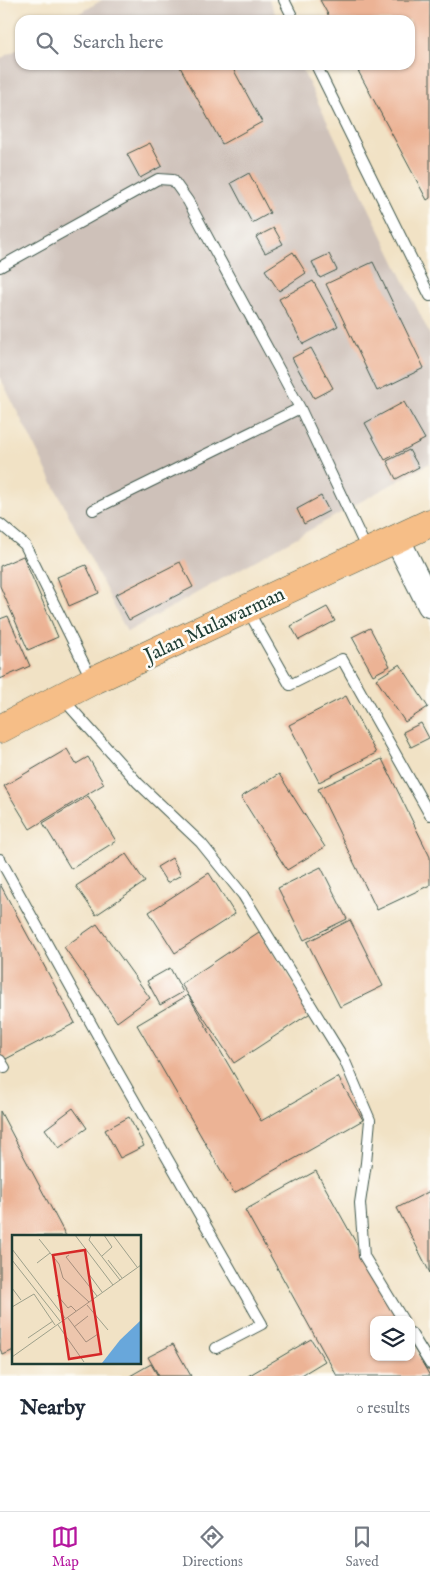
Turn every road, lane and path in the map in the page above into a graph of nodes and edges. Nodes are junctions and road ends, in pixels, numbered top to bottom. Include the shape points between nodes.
1 (284, 0) edge
2 (292, 15) edge
3 (318, 70) edge
4 (0, 267) edge
5 (430, 296) edge
6 (300, 408) junction
7 (93, 510) dead end
8 (430, 523) edge
9 (0, 524) edge
10 (397, 539) junction
11 (368, 551) junction
12 (430, 605) edge
13 (246, 608) junction
14 (92, 680) junction
15 (60, 696) junction
16 (0, 729) edge
17 (430, 815) edge
18 (0, 859) edge
19 (401, 1316) edge
20 (415, 1340) edge
21 (216, 1348) dead end
22 (430, 1364) edge

1 - 2 lane
3 - 5 lane
4 - 6 lane via 158,179 173,180 188,201
6 - 7 lane
6 - 11 lane
8 - 10 highway, Jalan Mulawarman
9 - 14 lane via 24,545
10 - 11 highway, Jalan Mulawarman
10 - 12 street
11 - 13 highway, Jalan Mulawarman
13 - 14 highway, Jalan Mulawarman
13 - 17 lane via 290,685 342,659
14 - 15 highway, Jalan Mulawarman
15 - 16 highway, Jalan Mulawarman
15 - 19 lane via 138,782 201,843 243,895 344,1059 370,1120 360,1203 364,1256
18 - 21 lane via 262,1324
20 - 22 lane

